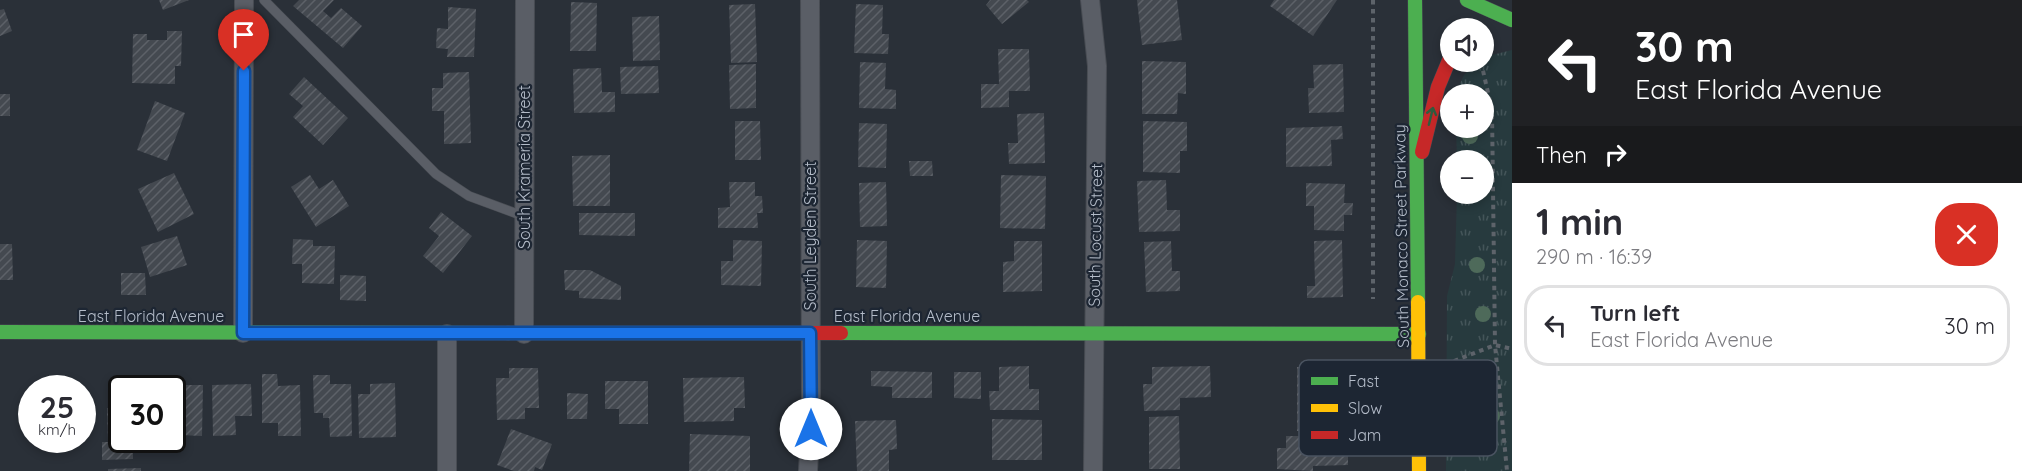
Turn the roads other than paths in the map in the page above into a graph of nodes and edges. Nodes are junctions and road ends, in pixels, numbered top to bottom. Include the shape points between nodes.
1 (244, 0) edge
2 (264, 0) edge
3 (525, 0) edge
4 (810, 0) edge
5 (1090, 0) edge
6 (1415, 0) edge
7 (1467, 0) edge
8 (1512, 20) edge
9 (1494, 29) dead end
10 (1512, 30) edge
11 (1444, 72) edge
12 (1417, 173) junction
13 (523, 216) junction
14 (0, 332) edge
15 (243, 333) junction
16 (810, 333) junction
17 (1093, 333) junction
18 (447, 334) junction
19 (524, 334) junction
20 (1419, 334) junction
21 (1419, 360) edge
22 (447, 471) edge
23 (808, 471) edge
24 (1093, 471) edge

1 - 15 street
2 - 13 lane via 436,174 469,196
3 - 13 street, South Krameria Street
4 - 16 street, South Leyden Street
5 - 17 street, South Locust Street via 1097,66
6 - 12 street, South Monaco Street Parkway
7 - 8 street
9 - 10 street
12 -> 11 street
12 - 20 street, South Monaco Street Parkway
13 - 19 street, South Krameria Street
14 - 15 street, East Florida Avenue
15 - 18 street, East Florida Avenue
16 - 17 street, East Florida Avenue
16 - 19 street, East Florida Avenue
16 - 23 street, South Leyden Street
17 - 20 street, East Florida Avenue
17 - 24 street, South Locust Street
18 - 19 street, East Florida Avenue
18 - 22 street
20 - 21 street, South Monaco Street Parkway

